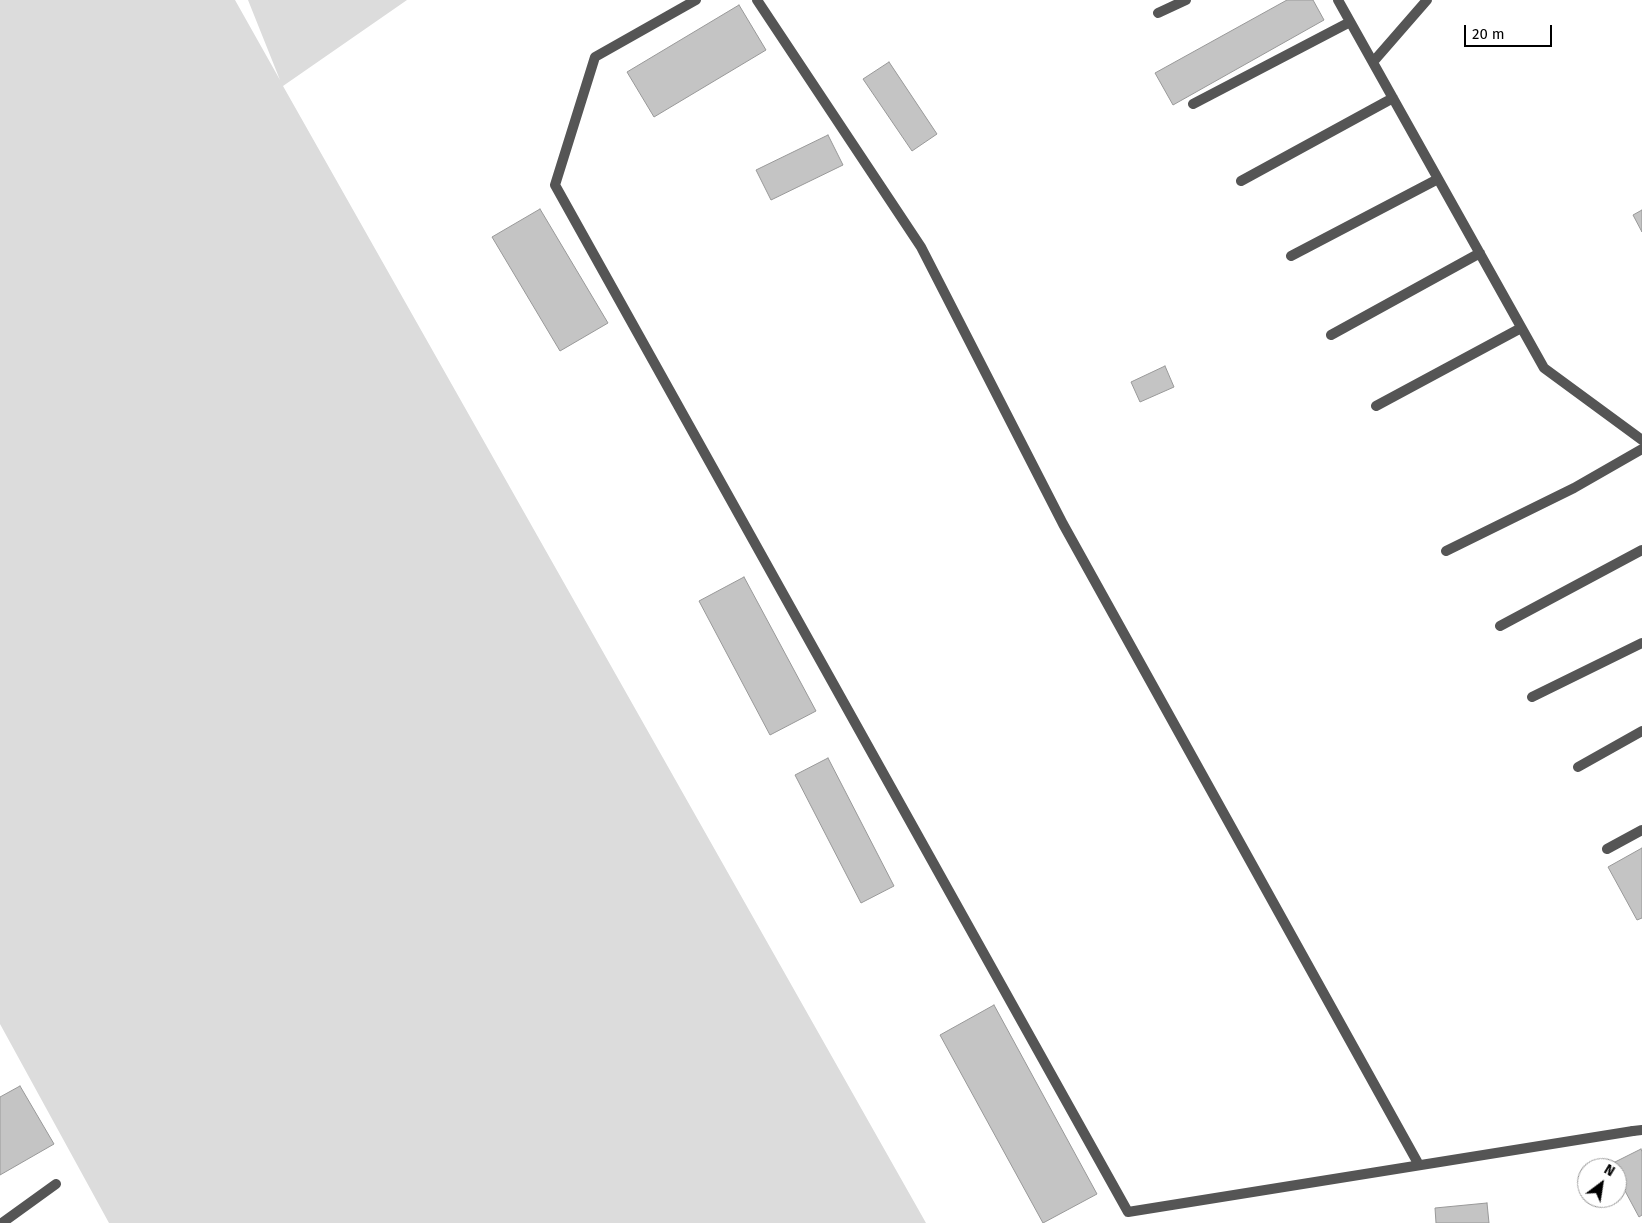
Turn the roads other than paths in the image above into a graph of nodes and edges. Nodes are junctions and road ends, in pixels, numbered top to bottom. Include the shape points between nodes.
1 (696, 0) edge
2 (757, 0) edge
3 (1186, 0) edge
4 (1338, 0) edge
5 (1427, 0) edge
6 (1158, 13) dead end
7 (1350, 22) junction
8 (1373, 62) junction
9 (1392, 98) junction
10 (1193, 104) dead end
11 (1438, 179) junction
12 (1241, 181) dead end
13 (1480, 253) junction
14 (1291, 256) dead end
15 (1521, 328) junction
16 (1331, 335) dead end
17 (1376, 406) dead end
18 (1642, 440) edge
19 (1642, 449) edge
20 (1642, 550) edge
21 (1446, 551) dead end
22 (1500, 626) dead end
23 (1642, 643) edge
24 (1532, 697) dead end
25 (1642, 731) edge
26 (1578, 767) dead end
27 (1642, 830) edge
28 (1607, 849) dead end
29 (1637, 1130) edge
30 (1419, 1165) junction
31 (56, 1184) dead end
32 (2, 1223) edge

1 - 30 street via 595,57 555,185 1128,1212
2 - 30 street via 921,247 1064,524
3 - 6 street
4 - 7 street
5 - 8 street
7 - 8 street
7 - 10 street
8 - 9 street
9 - 11 street
9 - 12 street
11 - 13 street
11 - 14 street
13 - 15 street
13 - 16 street
15 - 17 street
15 - 18 street via 1544,368
19 - 21 street via 1574,488
20 - 22 street
23 - 24 street
25 - 26 street
27 - 28 street
29 - 30 street
31 - 32 street

